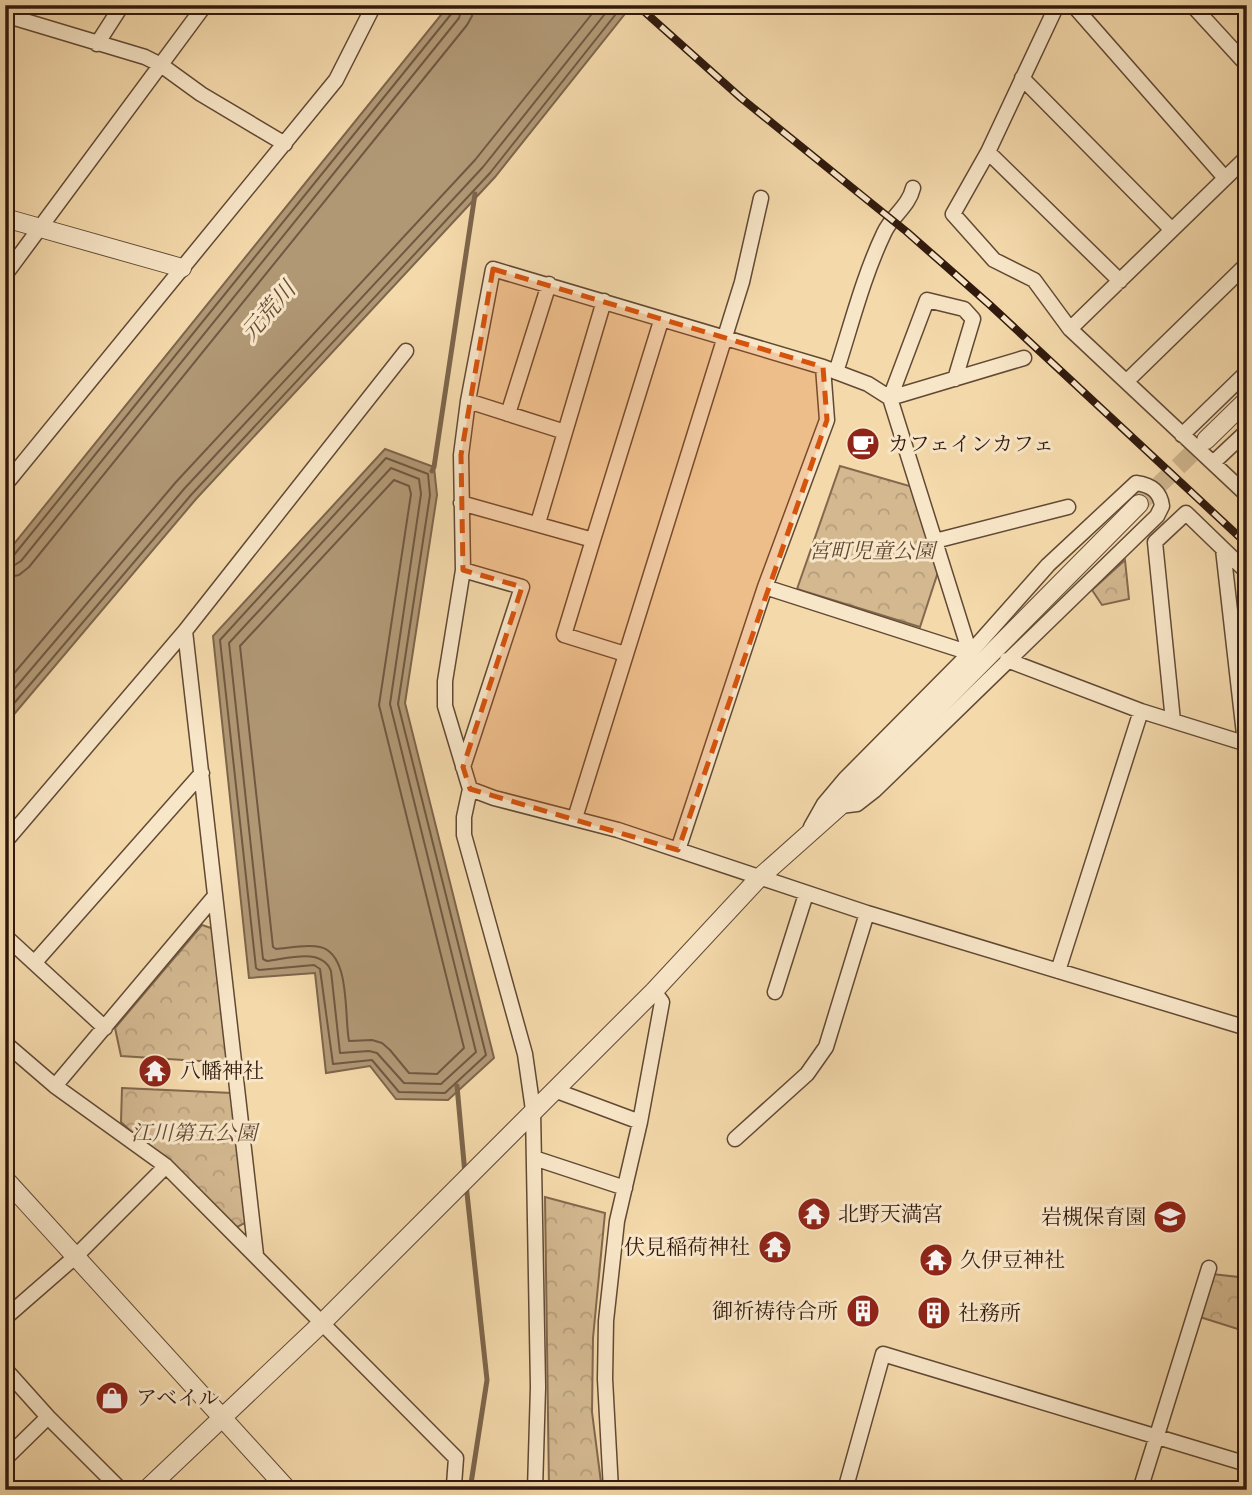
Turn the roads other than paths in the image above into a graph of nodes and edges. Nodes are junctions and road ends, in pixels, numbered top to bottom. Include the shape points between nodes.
1 (122, 5) edge
2 (205, 5) edge
3 (374, 5) edge
4 (1057, 5) edge
5 (1073, 5) edge
6 (1192, 5) edge
7 (5, 15) edge
8 (97, 44) junction
9 (161, 65) junction
10 (1247, 65) edge
11 (1022, 78) junction
12 (285, 144) junction
13 (988, 152) junction
14 (1247, 157) edge
15 (1225, 178) junction
16 (913, 188) dead end
17 (761, 198) dead end
18 (5, 218) edge
19 (40, 228) junction
20 (1171, 229) junction
21 (1247, 264) edge
22 (181, 268) junction
23 (5, 275) edge
24 (1120, 281) junction
25 (549, 285) junction
26 (604, 301) junction
27 (661, 321) junction
28 (1070, 329) junction
29 (723, 339) junction
30 (406, 351) dead end
31 (1024, 358) dead end
32 (830, 370) junction
33 (1247, 372) edge
34 (955, 379) junction
35 (1127, 381) junction
36 (890, 398) junction
37 (1247, 400) edge
38 (468, 401) junction
39 (508, 414) junction
40 (1247, 431) edge
41 (565, 432) junction
42 (1182, 435) junction
43 (1206, 440) tunnel mouth
44 (1214, 462) junction
45 (5, 485) edge
46 (1247, 495) edge
47 (461, 502) junction
48 (1139, 504) tunnel mouth
49 (1068, 507) dead end
50 (538, 523) junction
51 (593, 540) junction
52 (935, 541) junction
53 (1223, 549) junction
54 (463, 570) junction
55 (1247, 572) edge
56 (765, 587) junction
57 (185, 631) junction
58 (970, 653) junction
59 (625, 654) junction
60 (1007, 660) junction
61 (1141, 711) junction
62 (1173, 721) junction
63 (1246, 744) edge
64 (463, 767) junction
65 (202, 773) junction
66 (470, 789) junction
67 (841, 806) junction
68 (575, 818) junction
69 (806, 837) junction
70 (5, 842) edge
71 (678, 850) junction
72 (758, 878) junction
73 (806, 894) junction
74 (214, 897) junction
75 (867, 913) junction
76 (5, 936) edge
77 (35, 962) junction
78 (1058, 971) junction
79 (654, 990) junction
80 (775, 992) dead end
81 (1247, 1027) edge
82 (106, 1028) junction
83 (5, 1043) edge
84 (55, 1086) junction
85 (554, 1090) junction
86 (533, 1110) junction
87 (640, 1122) junction
88 (735, 1139) dead end
89 (534, 1158) junction
90 (166, 1166) junction
91 (5, 1179) edge
92 (625, 1188) junction
93 (256, 1255) junction
94 (75, 1257) junction
95 (1209, 1268) dead end
96 (5, 1318) edge
97 (322, 1323) junction
98 (5, 1369) edge
99 (222, 1416) junction
100 (48, 1417) junction
101 (1155, 1437) junction
102 (5, 1459) edge
103 (1247, 1464) edge
104 (119, 1488) dead end
105 (146, 1490) edge
106 (288, 1490) edge
107 (449, 1490) edge
108 (535, 1490) edge
109 (611, 1490) edge
110 (845, 1490) edge
111 (1140, 1490) edge

1 - 8 street
2 - 9 street
3 - 12 street via 336,80
4 - 11 street
5 - 15 street
6 - 10 street
7 - 8 street
8 - 9 street
9 - 12 street
9 - 19 street
11 - 13 street
11 - 20 street
12 - 22 street
13 - 24 street
13 - 28 street via 953,214 994,260 1034,280
14 - 15 street
15 - 20 street
16 - 32 street via 885,230
17 - 29 street via 742,282
18 - 19 street
19 - 22 street
19 - 23 street
20 - 24 street
21 - 35 street
22 - 45 street
24 - 28 street
25 - 26 street
25 - 38 street via 493,270
25 - 39 street
26 - 27 street
26 - 41 street
27 - 29 street
27 - 51 street
28 - 35 street
29 - 32 street
29 - 59 street
30 - 57 street
31 - 34 street
32 - 36 street via 869,384
32 - 56 street via 827,420
33 - 42 street
34 - 36 street
34 - 36 street via 973,319 964,309 927,300
35 - 42 street
36 - 52 street
37 - 43 street
38 - 39 street
38 - 47 street
39 - 41 street
40 - 44 street
41 - 50 street
42 - 44 street
44 - 46 street
47 - 50 street
47 - 54 street
48 - 67 street
49 - 52 street
50 - 51 street
51 - 59 street via 564,635
52 - 58 street
53 - 55 street
53 - 62 street via 1186,513 1155,542
53 - 63 street
54 - 64 street via 445,681 445,706
54 - 64 street via 522,587
56 - 58 street
56 - 71 street
57 - 65 street
57 - 70 street
58 - 60 street via 1048,565 1136,483 1148,484 1160,496 1157,516
58 - 69 street via 845,779
59 - 68 street
60 - 61 street
60 - 67 street via 875,790 857,804
61 - 62 street
61 - 78 street
62 - 63 street
64 - 66 street
65 - 74 street
65 - 77 street
66 - 68 street
66 - 86 street via 464,835 525,1054
67 - 69 street
68 - 71 street
69 - 72 street
71 - 72 street
72 - 73 street
72 - 79 street
73 - 75 street
73 - 80 street
74 - 82 street
74 - 93 street
75 - 78 street
75 - 88 street via 826,1047 807,1074
76 - 77 street
77 - 82 street
78 - 81 street
79 - 85 street
79 - 87 street via 662,1002
82 - 84 street
83 - 84 street
84 - 90 street
85 - 86 street
85 - 87 street
86 - 89 street
86 - 97 street
87 - 92 street
89 - 92 street
89 - 108 street
90 - 93 street
90 - 94 street
91 - 94 street
92 - 109 street via 606,1321 604,1379
93 - 97 street
94 - 96 street
94 - 99 street
95 - 101 street
97 - 99 street
97 - 107 street via 456,1458 454,1485
98 - 100 street
99 - 105 street
99 - 106 street
100 - 102 street
100 - 104 street
101 - 103 street
101 - 110 street via 883,1354
101 - 111 street

